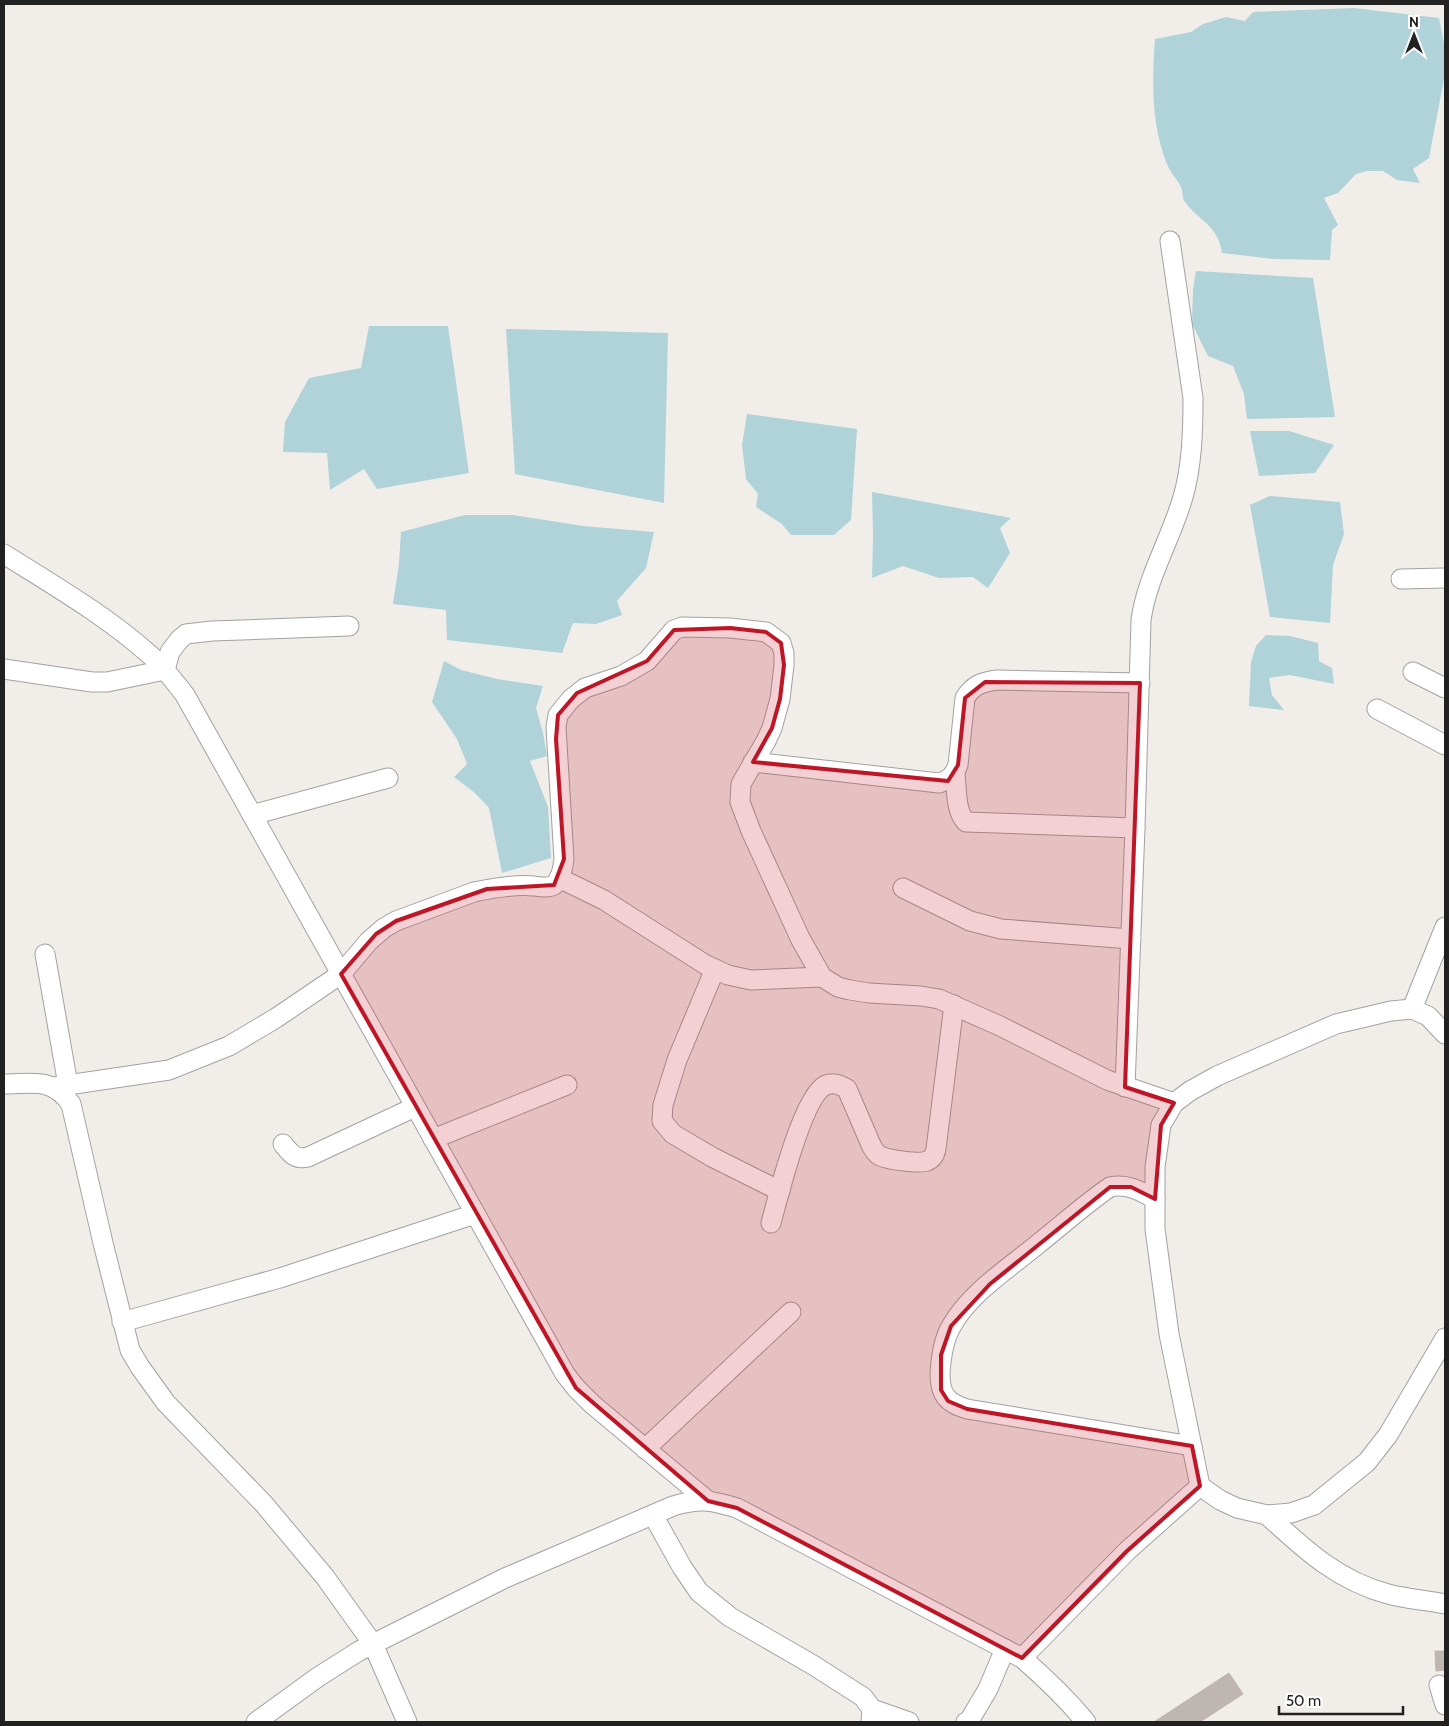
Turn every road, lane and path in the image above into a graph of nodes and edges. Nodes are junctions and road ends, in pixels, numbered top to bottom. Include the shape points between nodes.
1 (1170, 241) dead end
2 (4, 554) edge
3 (1445, 578) edge
4 (1401, 579) dead end
5 (350, 626) dead end
6 (4, 669) edge
7 (165, 670) junction
8 (1413, 672) dead end
9 (1140, 683) junction
10 (1445, 688) edge
11 (1377, 709) dead end
12 (1445, 745) edge
13 (753, 762) junction
14 (955, 774) junction
15 (388, 778) dead end
16 (252, 815) junction
17 (1135, 828) junction
18 (559, 878) junction
19 (903, 888) dead end
20 (1445, 927) edge
21 (1131, 939) junction
22 (45, 954) dead end
23 (715, 969) junction
24 (341, 974) junction
25 (822, 976) junction
26 (954, 1006) junction
27 (1412, 1009) junction
28 (1445, 1034) edge
29 (4, 1084) edge
30 (567, 1085) dead end
31 (61, 1086) junction
32 (1125, 1087) junction
33 (1174, 1103) junction
34 (415, 1107) junction
35 (433, 1139) junction
36 (283, 1144) dead end
37 (780, 1191) junction
38 (1155, 1199) junction
39 (475, 1214) junction
40 (771, 1223) dead end
41 (791, 1312) dead end
42 (122, 1322) junction
43 (1445, 1338) edge
44 (1192, 1446) junction
45 (645, 1449) junction
46 (1200, 1486) junction
47 (708, 1501) junction
48 (653, 1514) junction
49 (1267, 1514) junction
50 (1445, 1604) edge
51 (373, 1644) junction
52 (1005, 1649) junction
53 (1022, 1658) junction
54 (1439, 1684) dead end
55 (1445, 1705) edge
56 (872, 1716) edge
57 (256, 1722) edge
58 (407, 1722) edge
59 (909, 1722) edge
60 (966, 1722) edge
61 (1086, 1722) edge

1 - 9 street via 1193,398 1192,439 1183,496 1144,600
2 - 7 street via 119,629
3 - 4 street
5 - 7 street via 186,634 170,652
6 - 7 street via 92,682
7 - 16 street via 185,695
8 - 10 street
9 - 14 street via 997,680 978,684 965,698
9 - 17 street
11 - 12 street
13 - 14 street via 933,782 948,781
13 - 18 street via 772,728 780,699 784,665 781,643 766,632 691,626 674,630 647,661 621,676 585,688 558,715 556,739 564,859
13 - 25 street via 741,784 739,794 743,812 800,938
14 - 17 street via 959,811 966,822
15 - 16 street
16 - 24 street
17 - 21 street
18 - 23 street via 604,900
18 - 24 street via 554,885 548,886 474,892 396,921 376,934
19 - 21 street via 961,917 1001,929
20 - 27 street
21 - 32 street
22 - 31 street
23 - 25 street via 751,980
23 - 37 street via 677,1060 663,1105 662,1121 672,1134
24 - 31 street via 276,1018 229,1046 203,1057 168,1070
24 - 34 street
25 - 26 street via 850,990 921,996
26 - 32 street
26 - 37 street via 936,1149 932,1158 919,1162 877,1154 847,1090 841,1085 827,1084 815,1097 804,1118
27 - 28 street via 1428,1016
27 - 33 street via 1336,1024 1217,1076
29 - 31 street
30 - 35 street
31 - 42 street via 71,1104
32 - 33 street
33 - 38 street via 1162,1125
34 - 35 street
34 - 36 street via 308,1157 298,1159 292,1156
35 - 39 street
37 - 40 street
38 - 44 street via 1155,1229 1168,1334
38 - 44 street via 1131,1187 1110,1187 990,1284 962,1310 951,1326 941,1355 941,1390 948,1400 967,1409
39 - 42 street via 280,1278
39 - 45 street via 565,1374 592,1404
41 - 45 street
42 - 51 street via 130,1350 166,1403 263,1502 325,1577
43 - 49 street via 1388,1435 1367,1462 1314,1505 1291,1513
44 - 46 street
45 - 47 street
46 - 49 street via 1237,1508
46 - 53 street via 1127,1551
47 - 48 street via 692,1500
47 - 52 street via 737,1508
48 - 51 street via 505,1578
48 - 56 street via 682,1567 705,1598 730,1617 862,1697
49 - 50 street via 1310,1554 1346,1579 1390,1595
51 - 57 street via 318,1677
51 - 58 street
52 - 53 street
52 - 60 street via 988,1689
53 - 61 street
54 - 55 street
56 - 59 street

